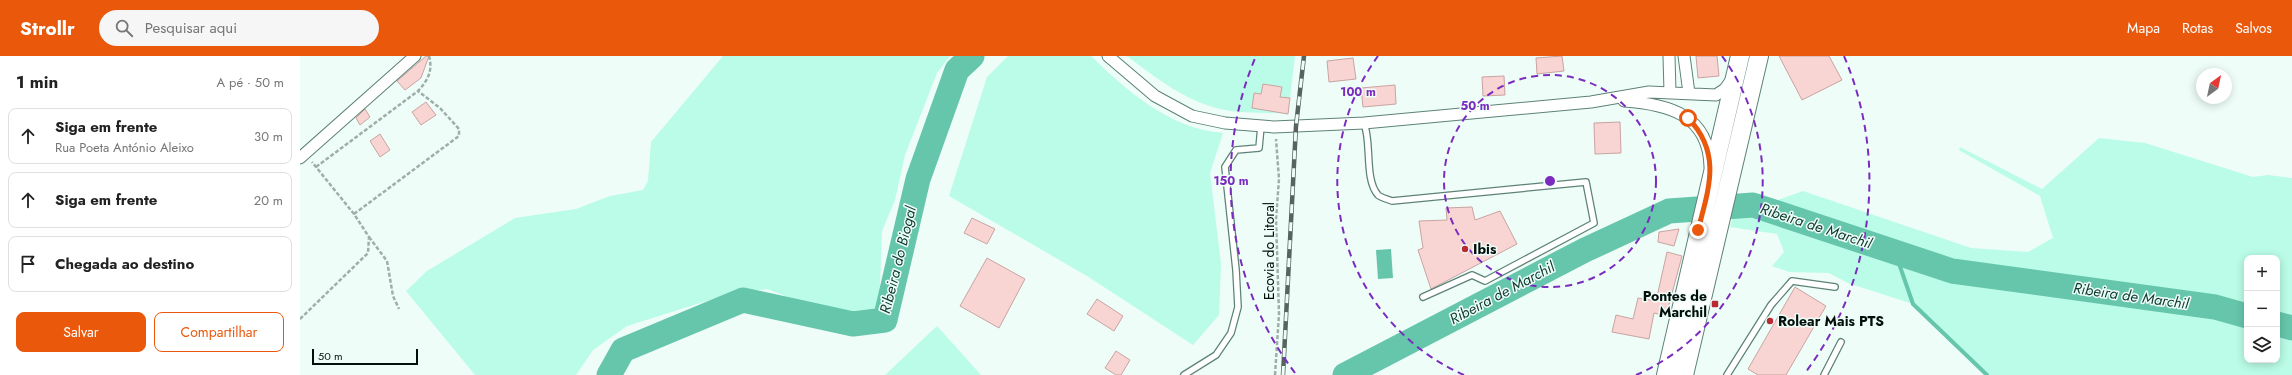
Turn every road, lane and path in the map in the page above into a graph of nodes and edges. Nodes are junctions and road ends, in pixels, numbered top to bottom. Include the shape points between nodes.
1 (415, 56) edge
2 (430, 56) edge
3 (1108, 56) edge
4 (1669, 56) edge
5 (1684, 56) edge
6 (1740, 56) edge
7 (1759, 56) edge
8 (1735, 74) junction
9 (418, 91) junction
10 (1670, 92) junction
11 (1689, 93) junction
12 (1591, 102) junction
13 (1364, 123) junction
14 (1261, 126) junction
15 (1274, 127) junction
16 (302, 155) edge
17 (316, 167) junction
18 (1710, 183) junction
19 (354, 214) junction
20 (369, 236) junction
21 (1835, 287) dead end
22 (1423, 297) dead end
23 (399, 309) dead end
24 (300, 319) edge
25 (1841, 342) dead end
26 (1184, 375) edge
27 (1275, 375) edge
28 (1666, 375) edge
29 (1684, 375) edge
30 (1727, 375) edge
31 (1824, 375) edge

1 - 16 street
2 - 9 path via 431,72
3 - 14 street via 1155,96 1192,116 1225,124
4 - 10 street
5 - 11 street
6 - 8 main road
7 - 29 main road
8 - 11 street via 1716,95
8 - 18 main road
9 - 17 path
9 - 19 path via 449,116 460,130 459,136
10 - 11 street
10 - 12 street via 1649,92
12 - 13 street
12 - 18 street via 1652,103 1688,118 1705,140 1710,155
13 - 15 street
13 - 22 lane via 1368,133 1372,184 1379,196 1392,201 1586,182 1594,223 1485,281 1472,275
14 - 15 street
14 - 26 lane via 1259,148 1236,150 1224,167 1238,307 1231,333 1216,355
15 - 27 path, Ecovia do Litoral via 1279,179 1276,219 1279,314
16 - 17 path
17 - 19 path
18 - 28 main road
19 - 20 path
20 - 23 path via 386,261 393,296
20 - 24 path via 368,253
21 - 30 lane via 1792,281 1771,305
25 - 31 lane

